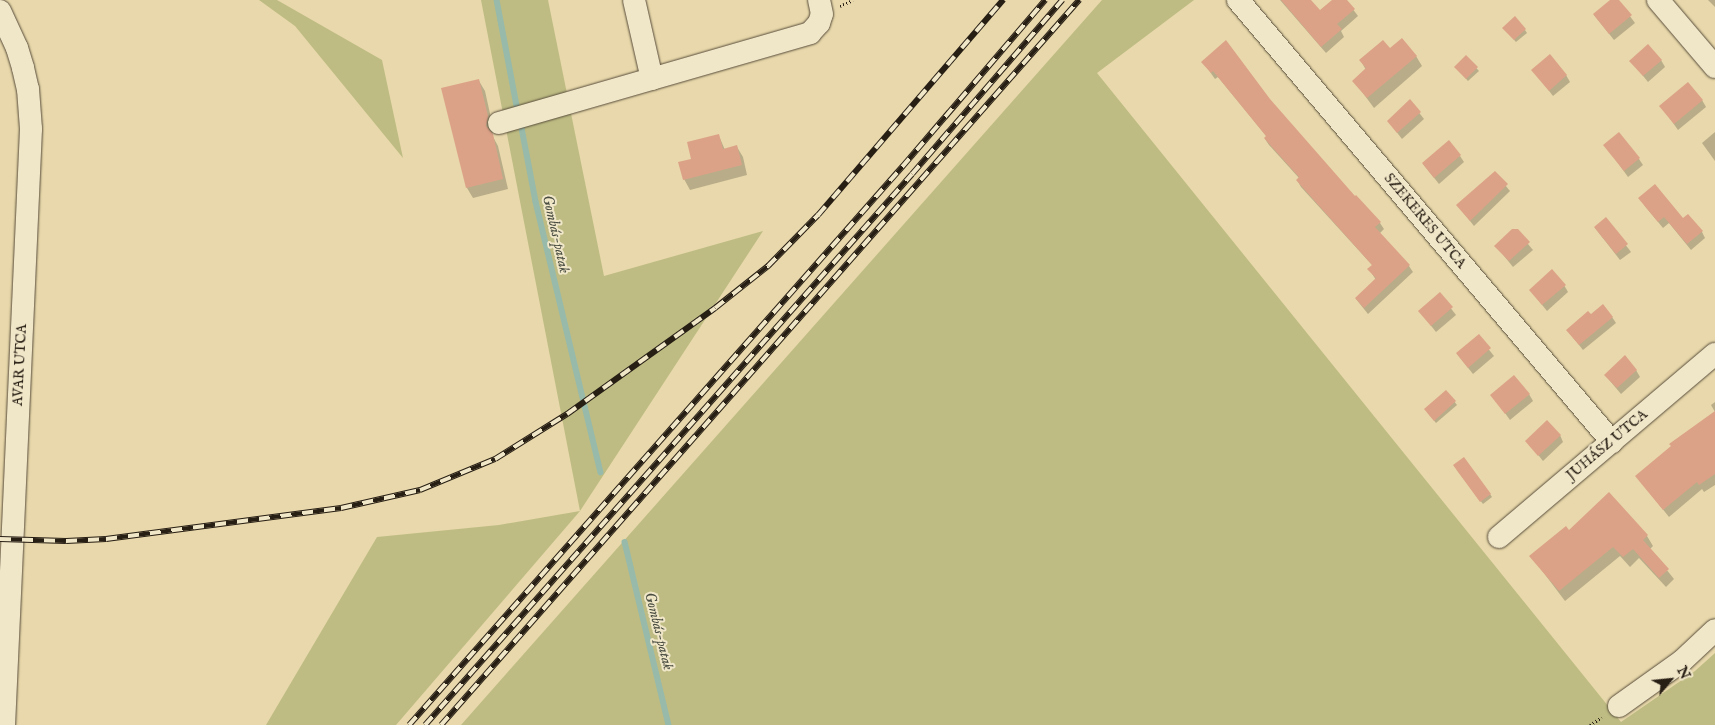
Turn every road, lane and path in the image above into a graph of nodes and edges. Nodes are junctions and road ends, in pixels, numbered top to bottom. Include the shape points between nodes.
1 (634, 0) edge
2 (819, 0) edge
3 (1238, 0) edge
4 (1658, 0) edge
5 (0, 11) edge
6 (1715, 67) edge
7 (652, 79) junction
8 (499, 124) dead end
9 (1715, 354) edge
10 (1612, 442) junction
11 (7, 516) edge
12 (1499, 537) dead end
13 (1715, 630) edge
14 (1619, 706) dead end
15 (4, 725) edge

1 - 7 street
2 - 7 street via 821,18 810,33
3 - 10 street, SZEKERES UTCA
4 - 6 street
5 - 11 street, AVAR UTCA via 24,68 31,129
7 - 8 street
9 - 10 street, JUHÁSZ UTCA
10 - 12 street, JUHÁSZ UTCA
11 - 15 street, AVAR UTCA
13 - 14 street via 1682,661

